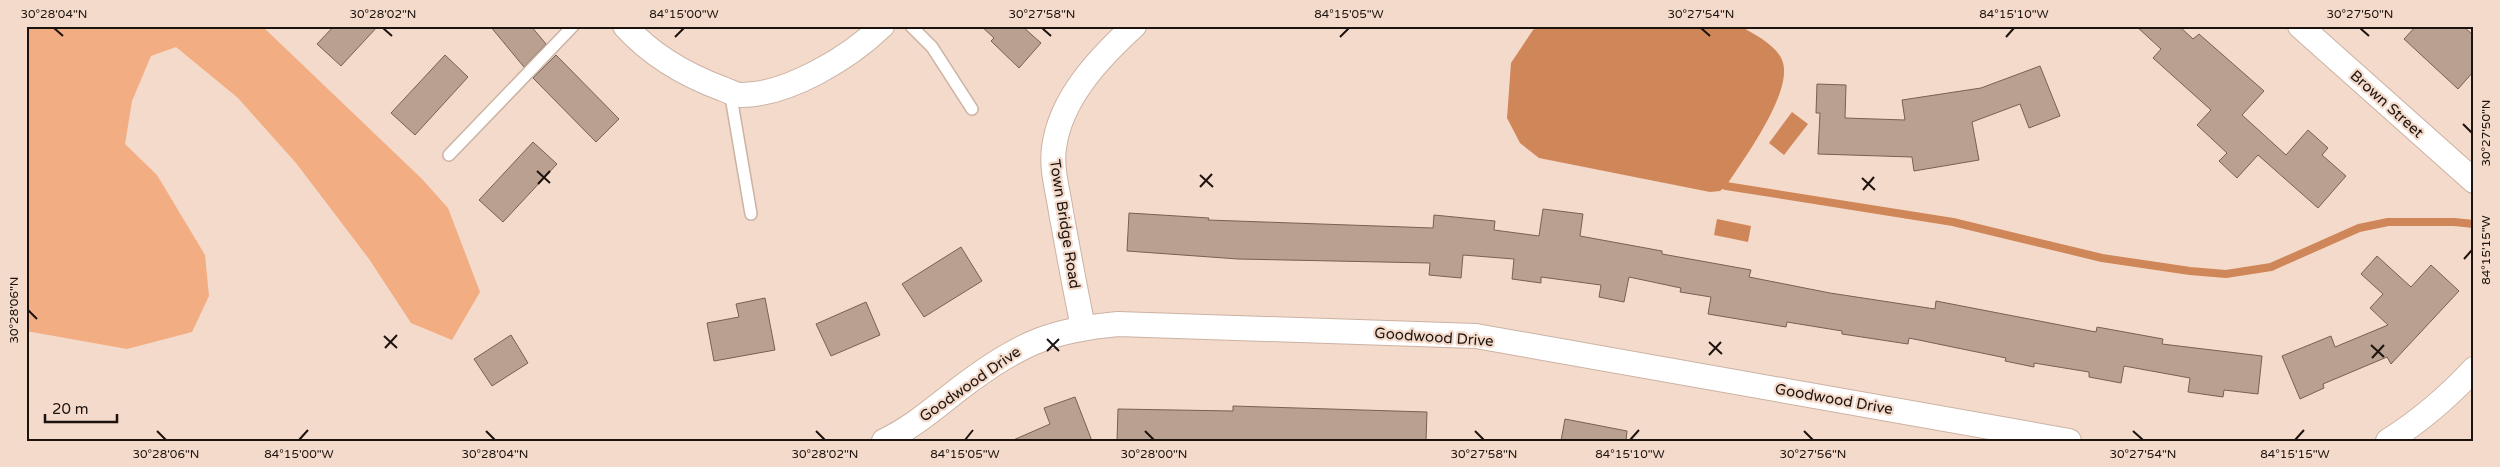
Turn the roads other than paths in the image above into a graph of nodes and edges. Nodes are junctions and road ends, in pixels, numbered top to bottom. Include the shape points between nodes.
1 (572, 26) edge
2 (625, 26) edge
3 (882, 26) edge
4 (911, 26) edge
5 (1134, 26) edge
6 (2300, 26) edge
7 (730, 91) junction
8 (972, 109) dead end
9 (449, 155) dead end
10 (2474, 181) edge
11 (751, 214) dead end
12 (1084, 327) junction
13 (2474, 369) edge
14 (884, 441) edge
15 (2069, 441) edge
16 (2388, 441) edge

1 - 9 lane
2 - 7 street via 695,79
3 - 7 street via 868,39 801,81 740,95
4 - 8 lane via 932,48
5 - 12 street, Town Bridge Road via 1107,50 1080,84 1060,124 1054,148 1054,170
6 - 10 street, Brown Street
7 - 11 lane
12 - 14 street, Goodwood Drive via 1048,335 1017,349 899,434
12 - 15 street, Goodwood Drive via 1118,324 1476,336
13 - 16 street via 2452,393 2410,428

